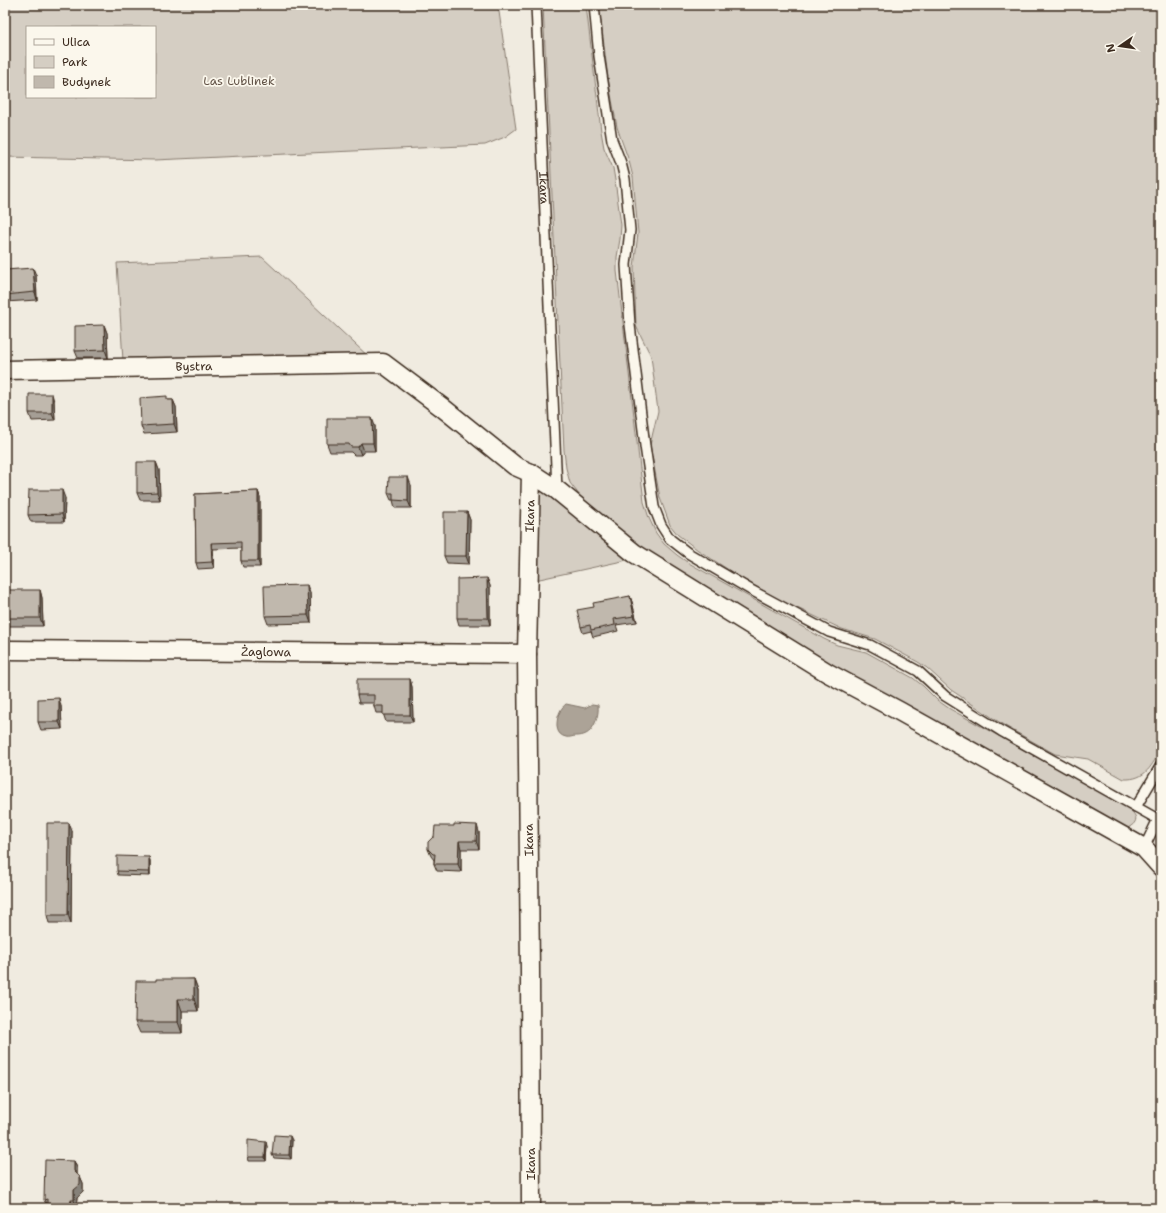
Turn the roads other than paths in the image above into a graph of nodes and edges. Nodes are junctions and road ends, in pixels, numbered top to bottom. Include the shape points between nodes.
1 (536, 5) edge
2 (594, 5) edge
3 (5, 370) edge
4 (531, 472) junction
5 (557, 490) junction
6 (5, 650) edge
7 (527, 654) junction
8 (1161, 765) edge
9 (1136, 807) junction
10 (1160, 820) edge
11 (1144, 848) junction
12 (1161, 867) edge
13 (531, 1208) edge

1 - 5 lane, Ikara
2 - 9 lane via 612,140 625,179 630,230 626,265 630,324 644,446 654,507 670,539 713,568 829,632 870,645 918,672 945,696 995,728
3 - 4 street, Bystra via 383,363 516,466
4 - 5 street
4 - 7 street, Ikara
5 - 11 street via 634,553 828,673
6 - 7 street, Żaglowa
7 - 13 street, Ikara
8 - 9 lane
9 - 10 lane
10 - 11 lane
11 - 12 street

